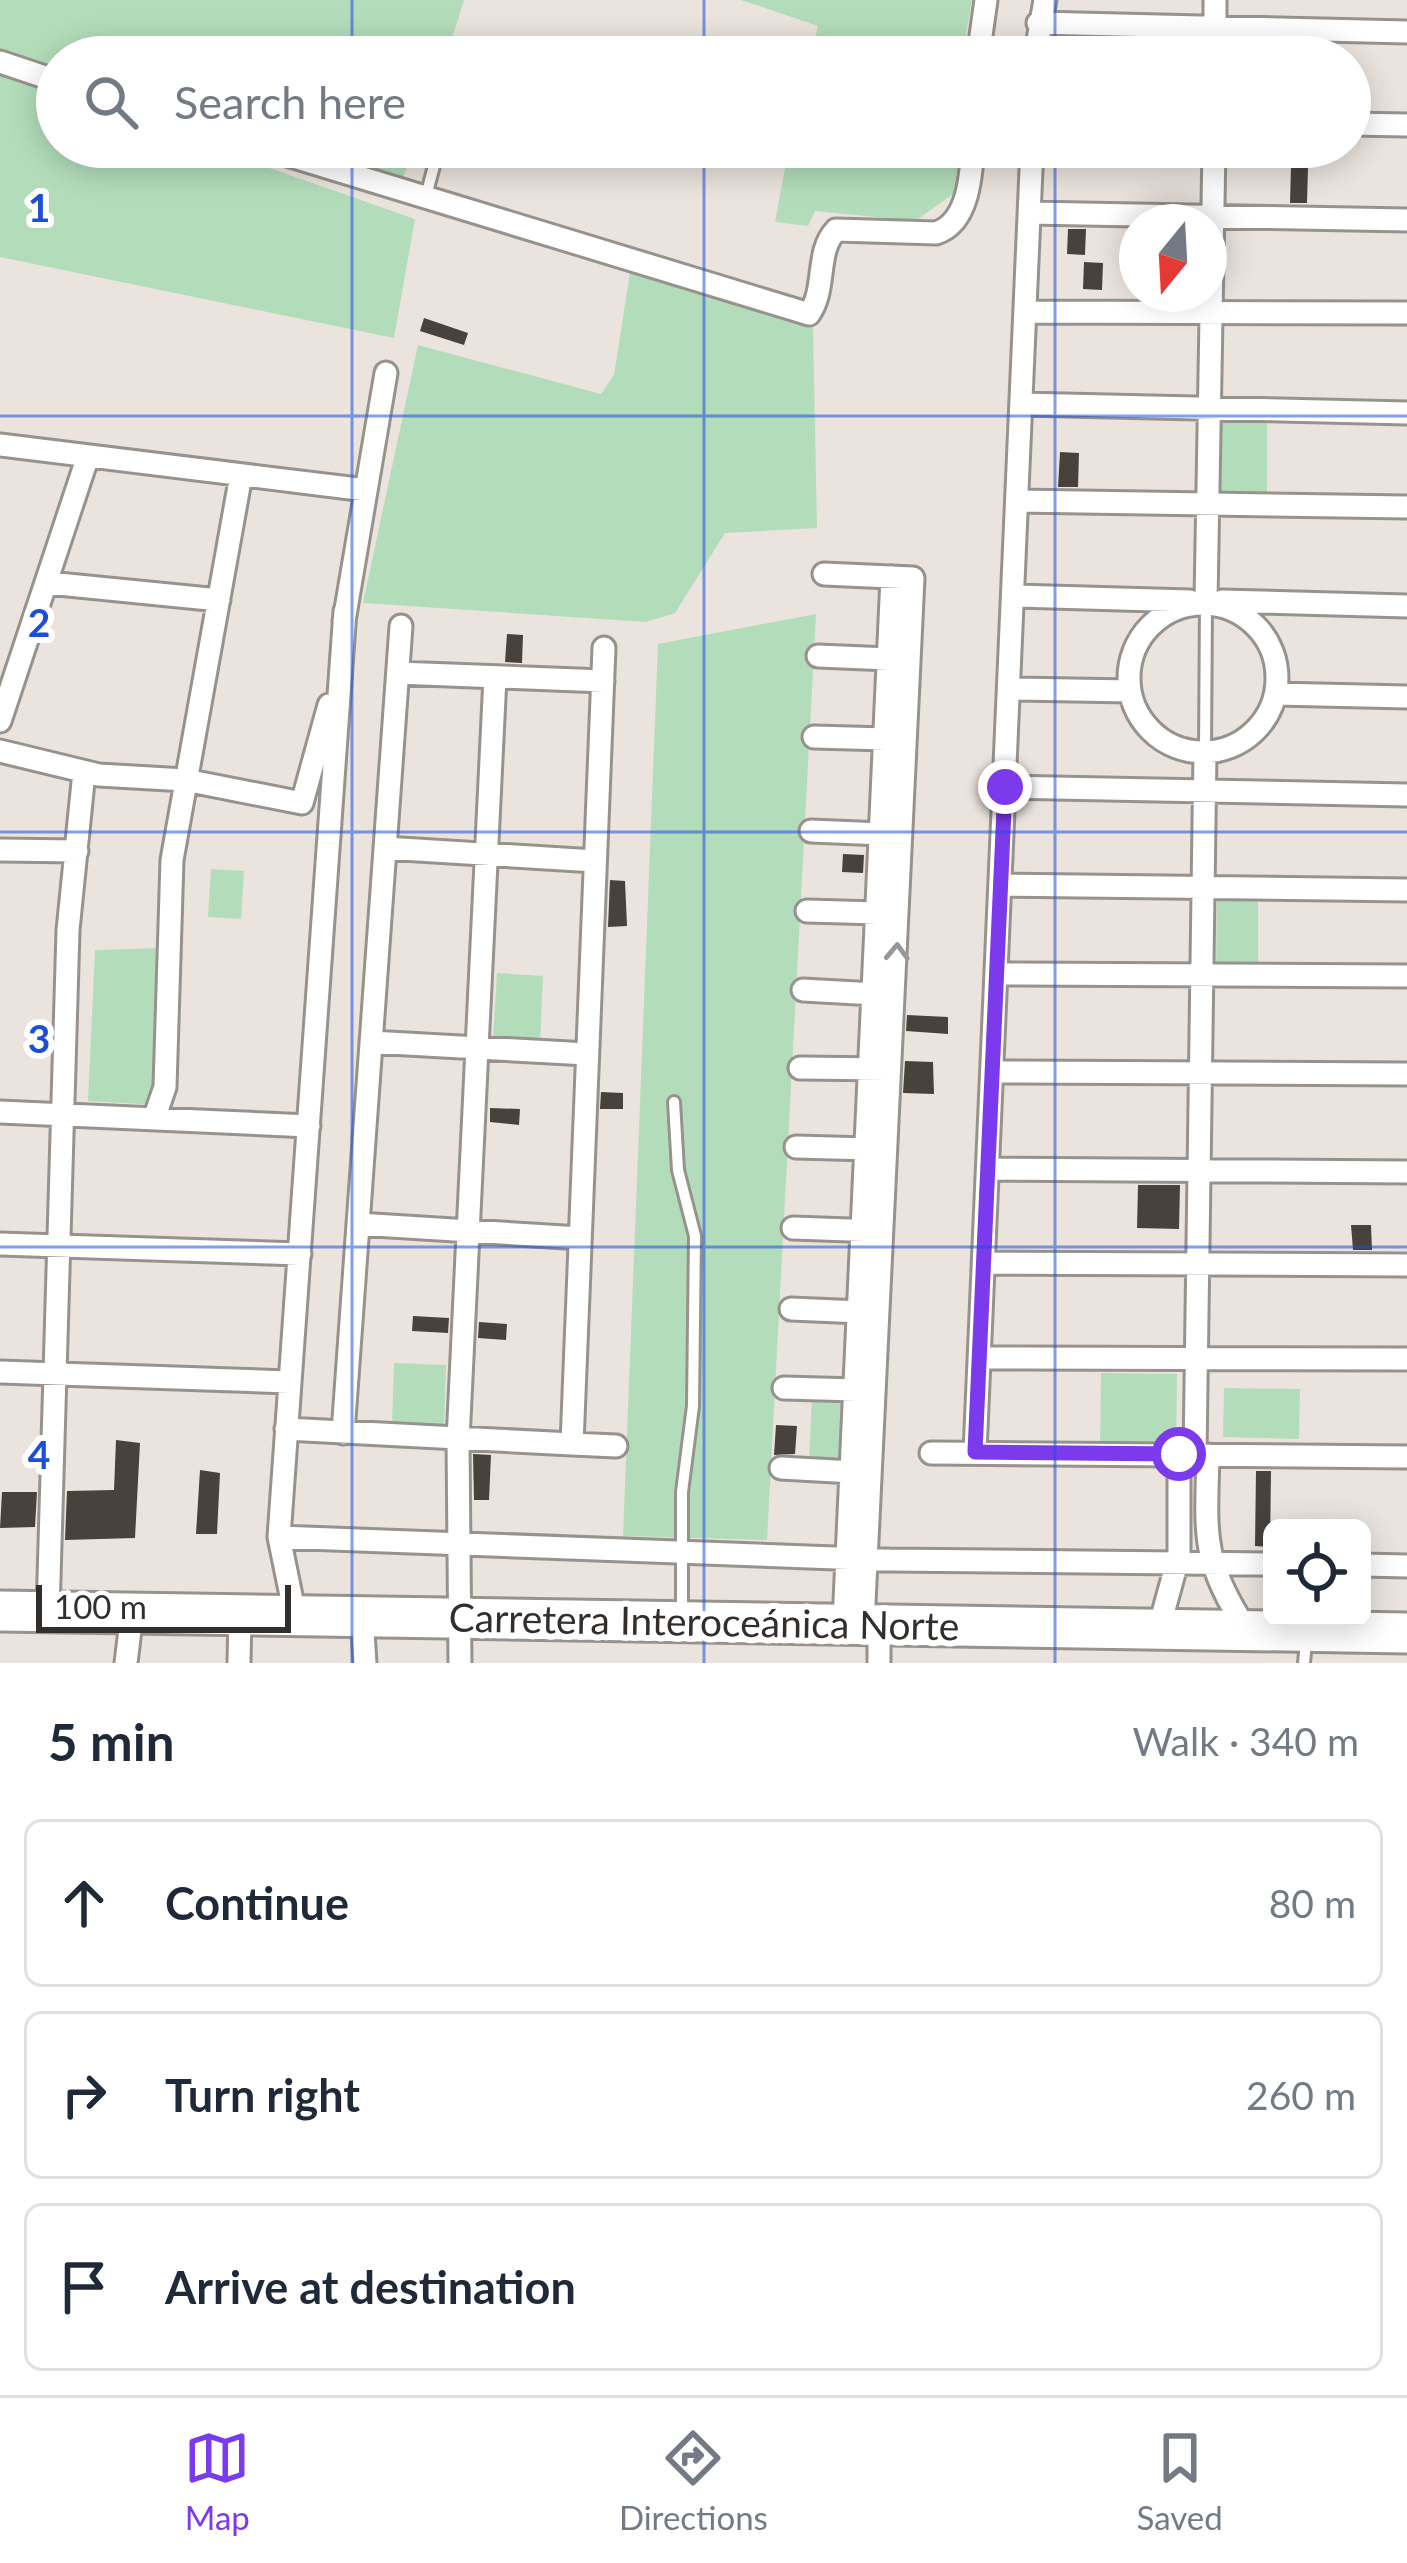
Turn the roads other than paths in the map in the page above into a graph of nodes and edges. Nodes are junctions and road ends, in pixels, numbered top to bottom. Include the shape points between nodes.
1 (986, 0) edge
2 (1215, 0) edge
3 (1042, 11) edge
4 (1215, 26) junction
5 (1407, 32) edge
6 (981, 36) edge
7 (1215, 36) edge
8 (0, 62) edge
9 (36, 74) edge
10 (1371, 124) edge
11 (1407, 125) edge
12 (330, 168) edge
13 (434, 168) edge
14 (970, 168) edge
15 (1031, 168) edge
16 (1214, 168) edge
17 (425, 197) junction
18 (1215, 204) edge
19 (1029, 214) junction
20 (1119, 215) edge
21 (1227, 217) edge
22 (1407, 220) edge
23 (1025, 312) junction
24 (1212, 313) junction
25 (1407, 313) edge
26 (386, 373) dead end
27 (1021, 404) junction
28 (1210, 408) junction
29 (1407, 412) edge
30 (0, 445) edge
31 (88, 456) junction
32 (241, 475) junction
33 (366, 490) junction
34 (1017, 501) junction
35 (1208, 504) junction
36 (1407, 507) edge
37 (824, 574) dead end
38 (903, 578) junction
39 (48, 583) junction
40 (1013, 596) junction
41 (219, 599) junction
42 (1206, 601) junction
43 (1407, 606) edge
44 (345, 611) junction
45 (401, 626) dead end
46 (604, 648) dead end
47 (818, 656) dead end
48 (889, 659) junction
49 (398, 673) junction
50 (495, 677) junction
51 (602, 681) junction
52 (1010, 689) junction
53 (1130, 691) junction
54 (1276, 694) junction
55 (1407, 697) edge
56 (0, 721) edge
57 (814, 736) dead end
58 (886, 739) junction
59 (0, 751) edge
60 (1205, 752) junction
61 (84, 772) junction
62 (185, 780) junction
63 (1005, 787) junction
64 (1205, 791) junction
65 (1407, 795) edge
66 (811, 831) dead end
67 (882, 833) junction
68 (385, 848) junction
69 (0, 850) edge
70 (77, 851) junction
71 (486, 854) junction
72 (595, 861) junction
73 (1001, 885) junction
74 (1202, 887) junction
75 (1407, 890) edge
76 (807, 911) dead end
77 (878, 913) junction
78 (998, 974) junction
79 (1199, 975) junction
80 (1407, 976) edge
81 (802, 990) dead end
82 (875, 994) junction
83 (371, 1042) junction
84 (477, 1048) junction
85 (587, 1054) junction
86 (800, 1068) dead end
87 (882, 1069) junction
88 (993, 1072) junction
89 (1198, 1073) junction
90 (1407, 1074) edge
91 (674, 1102) dead end
92 (0, 1112) edge
93 (63, 1114) junction
94 (154, 1118) junction
95 (309, 1126) junction
96 (796, 1147) dead end
97 (869, 1149) junction
98 (988, 1169) junction
99 (1197, 1170) junction
100 (1407, 1172) edge
101 (358, 1224) junction
102 (793, 1228) dead end
103 (468, 1231) junction
104 (875, 1231) junction
105 (580, 1238) junction
106 (0, 1244) edge
107 (62, 1246) junction
108 (300, 1254) junction
109 (984, 1263) junction
110 (1196, 1264) junction
111 (1407, 1265) edge
112 (791, 1309) dead end
113 (861, 1312) junction
114 (979, 1358) junction
115 (1196, 1358) junction
116 (1407, 1358) edge
117 (0, 1372) edge
118 (55, 1375) junction
119 (289, 1382) junction
120 (784, 1388) dead end
121 (857, 1390) junction
122 (286, 1429) junction
123 (343, 1432) junction
124 (458, 1438) junction
125 (572, 1444) junction
126 (616, 1446) dead end
127 (975, 1452) junction
128 (931, 1453) dead end
129 (1194, 1455) junction
130 (1407, 1457) edge
131 (781, 1468) dead end
132 (853, 1472) junction
133 (280, 1537) junction
134 (458, 1540) junction
135 (683, 1552) junction
136 (858, 1559) junction
137 (1178, 1562) junction
138 (1210, 1563) junction
139 (1263, 1564) edge
140 (1371, 1565) edge
141 (1407, 1566) edge
142 (0, 1612) edge
143 (47, 1612) junction
144 (132, 1613) junction
145 (240, 1615) junction
146 (295, 1616) junction
147 (362, 1616) junction
148 (456, 1617) junction
149 (682, 1621) junction
150 (1159, 1628) junction
151 (1246, 1629) junction
152 (866, 1633) edge
153 (1407, 1633) edge
154 (1305, 1648) edge
155 (126, 1663) edge
156 (239, 1663) edge
157 (364, 1663) edge
158 (460, 1663) edge

1 - 6 street
2 - 4 street
3 - 4 street
4 - 5 street
4 - 7 street
8 - 9 street
10 - 11 street
12 - 17 street
13 - 17 lane
14 - 17 street via 950,228 836,230 809,314
15 - 19 street
16 - 18 street
19 - 20 street
19 - 23 street
21 - 22 street
23 - 24 street
23 - 27 street
24 - 25 street
24 - 28 street
26 - 33 street
27 - 28 street
27 - 34 street
28 - 29 street
28 - 35 street
30 - 31 street
31 - 32 street
31 - 39 street
32 - 33 street
32 - 41 street
33 - 44 street
34 - 35 street
34 - 40 street
35 - 36 street
35 - 42 street
37 - 38 street
38 - 48 street
87 -> 38 street
39 - 41 street
39 - 56 street
40 - 42 street
40 - 52 street
41 - 62 street
42 - 43 street
42 - 53 street via 1158,619 1141,638
42 - 54 street via 1253,623 1268,641
42 - 60 lane
44 - 62 street via 302,803
44 - 95 street
45 - 49 street
46 - 51 street
47 - 48 street
48 - 58 street
49 - 50 street
49 - 68 street
50 - 51 street
50 - 71 street
51 - 72 street
52 - 53 street
52 - 63 street
53 - 60 street via 1152,732
54 - 55 street
54 - 60 street via 1258,729
57 - 58 street
58 - 67 street
59 - 61 street
60 - 64 street
61 - 62 street
61 - 70 street
62 - 94 street via 172,860 165,1087
63 - 64 street
63 - 73 street
64 - 65 street
64 - 74 street
66 - 67 street
67 - 77 street
68 - 71 street
68 - 83 street
69 - 70 street
70 - 93 street
71 - 72 street
71 - 84 street
72 - 85 street
73 - 74 street
73 - 78 street
74 - 75 street
74 - 79 street
76 - 77 street
77 - 82 street
78 - 79 street
78 - 88 street
79 - 80 street
79 - 89 street
81 - 82 street
82 - 87 street
83 - 84 street
83 - 101 street
84 - 85 street
84 - 103 street
85 - 105 street
86 - 87 street
87 - 97 street
87 - 104 street
88 - 89 street
88 - 98 street
89 - 90 street
89 - 99 street
91 - 135 lane via 678,1170 695,1236
92 - 93 street
93 - 94 street
93 - 107 street
94 - 95 street
95 - 108 street
96 - 97 street
97 - 104 street
98 - 99 street
98 - 109 street
99 - 100 street
99 - 110 street
101 - 103 street
101 - 123 street
102 - 104 street
103 - 105 street
103 - 124 street
104 - 113 street
104 - 136 street
105 - 125 street
106 - 107 street
107 - 108 street
107 - 118 street
108 - 119 street
109 - 110 street
109 - 114 street
110 - 111 street
110 - 115 street
112 - 113 street
113 - 121 street
114 - 115 street
114 - 127 street
115 - 116 street
115 - 129 street
117 - 118 street
118 - 119 street
118 - 143 street
119 - 122 street
120 - 121 street
121 - 132 street
122 - 123 street
122 - 133 street
123 - 124 street
124 - 125 street
124 - 134 street
125 - 126 street
127 - 128 street
127 - 129 street
129 - 130 street
129 - 137 street
129 - 138 street
131 - 132 street
132 - 136 street
133 - 134 street
133 - 146 street
134 - 135 street
134 - 148 street
135 - 136 street
135 - 149 lane
136 - 137 street
136 - 152 street
137 - 138 street
137 - 150 street
138 - 139 street
138 - 151 street
140 - 141 street
142 - 143 highway, Carretera Interoceánica Norte
143 - 144 highway, Carretera Interoceánica Norte
144 - 145 highway, Carretera Interoceánica Norte
144 - 155 street
145 - 146 highway, Carretera Interoceánica Norte
145 - 156 street
146 - 147 highway, Carretera Interoceánica Norte
147 - 148 highway, Carretera Interoceánica Norte
147 - 157 street
148 - 149 highway, Carretera Interoceánica Norte
148 - 158 street
149 - 152 highway, Carretera Interoceánica Norte
150 - 151 highway, Carretera Interoceánica Norte
150 - 152 highway, Carretera Interoceánica Norte
151 - 154 highway, Carretera Interoceánica Norte
153 - 154 highway, Carretera Interoceánica Norte

